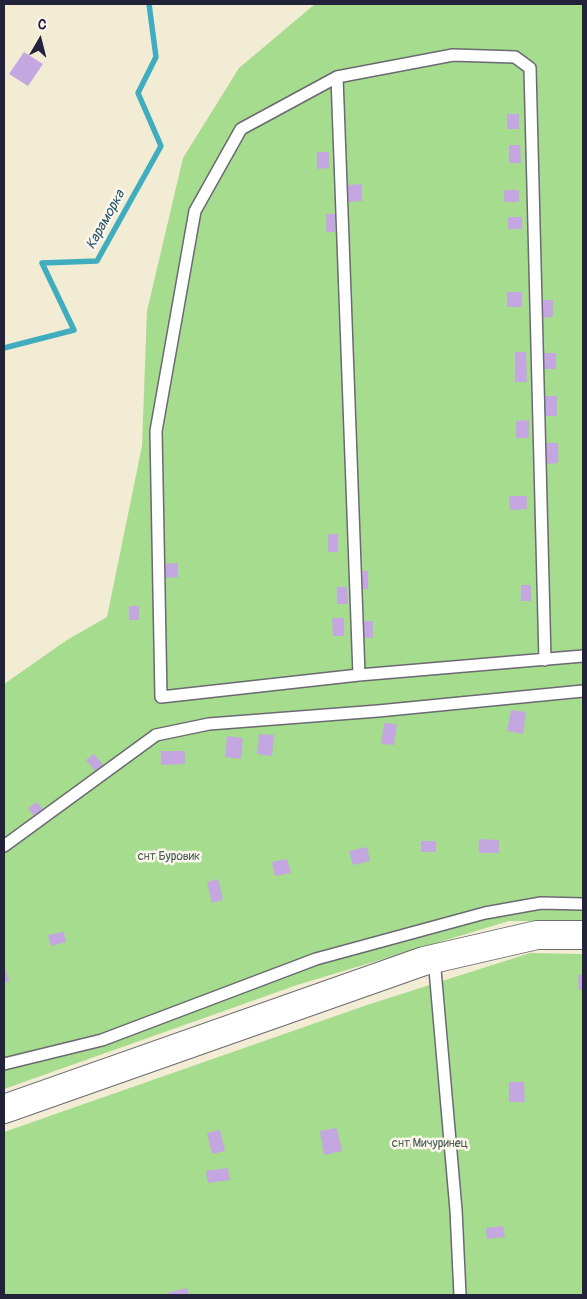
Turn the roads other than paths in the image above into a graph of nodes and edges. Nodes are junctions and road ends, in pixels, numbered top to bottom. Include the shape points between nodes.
1 (337, 77) junction
2 (583, 656) edge
3 (545, 660) junction
4 (359, 675) junction
5 (583, 691) edge
6 (4, 846) edge
7 (583, 904) edge
8 (583, 935) edge
9 (434, 958) junction
10 (4, 1064) edge
11 (4, 1109) edge
12 (460, 1295) edge

1 - 3 lane via 453,55 515,57 530,68
1 - 4 lane
1 - 4 lane via 241,129 194,211 156,431 161,697
2 - 3 lane
3 - 4 lane
5 - 6 lane via 378,712 208,724 156,735
7 - 10 lane via 542,903 485,913 316,959 102,1040
8 - 9 street via 537,935
9 - 11 street
9 - 12 lane via 456,1210

